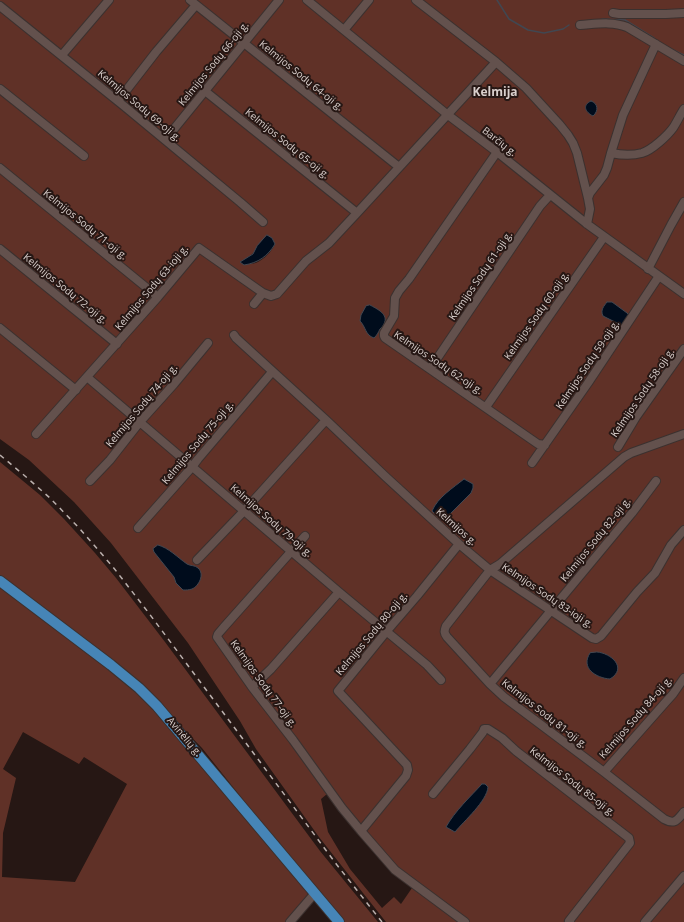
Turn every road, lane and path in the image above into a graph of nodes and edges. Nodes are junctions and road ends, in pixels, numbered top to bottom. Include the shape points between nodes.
1 (109, 0) edge
2 (279, 0) edge
3 (307, 0) edge
4 (369, 0) edge
5 (416, 0) edge
6 (193, 2) edge
7 (0, 6) edge
8 (613, 12) dead end
9 (684, 12) edge
10 (580, 25) dead end
11 (344, 30) junction
12 (244, 43) junction
13 (656, 44) junction
14 (62, 55) junction
15 (684, 61) edge
16 (496, 62) junction
17 (0, 88) edge
18 (205, 91) junction
19 (118, 101) junction
20 (684, 109) edge
21 (448, 115) junction
22 (165, 140) junction
23 (497, 152) junction
24 (611, 153) junction
25 (84, 156) dead end
26 (0, 168) edge
27 (399, 168) junction
28 (550, 195) junction
29 (588, 198) junction
30 (684, 202) edge
31 (357, 213) junction
32 (263, 222) dead end
33 (587, 224) junction
34 (604, 237) junction
35 (0, 249) edge
36 (648, 269) junction
37 (659, 276) junction
38 (263, 293) junction
39 (684, 294) edge
40 (158, 297) junction
41 (254, 304) dead end
42 (0, 328) edge
43 (234, 336) dead end
44 (208, 343) dead end
45 (117, 344) junction
46 (684, 349) edge
47 (430, 369) junction
48 (272, 372) junction
49 (87, 377) junction
50 (76, 390) junction
51 (486, 407) junction
52 (326, 420) junction
53 (140, 423) junction
54 (36, 434) dead end
55 (684, 434) edge
56 (545, 445) junction
57 (618, 447) dead end
58 (532, 463) dead end
59 (192, 467) junction
60 (90, 481) dead end
61 (656, 481) dead end
62 (244, 511) junction
63 (138, 528) dead end
64 (684, 530) edge
65 (305, 536) dead end
66 (459, 544) junction
67 (291, 552) junction
68 (197, 560) dead end
69 (490, 570) junction
70 (0, 581) edge
71 (339, 592) junction
72 (552, 610) junction
73 (386, 632) junction
74 (684, 678) edge
75 (441, 680) dead end
76 (490, 684) junction
77 (252, 687) junction
78 (604, 772) junction
79 (433, 794) dead end
80 (684, 812) edge
81 (361, 831) junction
82 (684, 876) edge
83 (314, 893) junction
84 (290, 922) edge
85 (339, 922) edge
86 (465, 922) edge
87 (570, 922) edge
88 (645, 922) edge

1 - 14 street
2 - 12 street, Kelmijos Sodų 66-oji g.
3 - 11 street, Barčių g.
4 - 11 street
5 - 16 street
6 - 12 street, Kelmijos Sodų 64-oji g.
6 - 19 street
7 - 14 street, Kelmijos Sodų 69-oji g.
8 - 9 street
10 - 13 street via 618,24
11 - 21 street, Barčių g.
12 - 18 street, Kelmijos Sodų 66-oji g.
12 - 27 street, Kelmijos Sodų 64-oji g.
13 - 15 street
13 - 24 street via 623,115
14 - 19 street, Kelmijos Sodų 69-oji g.
16 - 21 street
16 - 29 street via 526,88 568,135 577,153
17 - 25 street
18 - 22 street, Kelmijos Sodų 66-oji g.
18 - 31 street, Kelmijos Sodų 65-oji g.
19 - 22 street, Kelmijos Sodų 69-oji g.
20 - 24 street via 673,128 649,150 634,155
21 - 23 street, Barčių g.
21 - 27 street
22 - 32 street, Kelmijos Sodų 69-oji g.
23 - 28 street, Barčių g.
23 - 47 street, Kelmijos Sodų 62-oji g. via 399,291 395,298 394,316 384,333 385,338
24 - 29 street via 604,175
26 - 40 street, Kelmijos Sodų 71-oji g.
27 - 31 street
28 - 33 street, Barčių g.
28 - 47 street, Kelmijos Sodų 61-oji g.
29 - 33 street via 590,209
30 - 36 street
31 - 38 street via 306,261 277,294 270,296
33 - 34 street, Barčių g.
34 - 36 street, Barčių g.
34 - 51 street, Kelmijos Sodų 60-oji g.
35 - 45 street, Kelmijos Sodų 72-oji g.
36 - 37 street, Barčių g.
37 - 39 street, Barčių g.
37 - 56 street, Kelmijos Sodų 59-oji g.
38 - 40 street, Kelmijos Sodų 63-ioji g. via 199,248
38 - 41 street
40 - 45 street, Kelmijos Sodų 63-ioji g.
42 - 50 street
43 - 48 street, Kelmijos g.
44 - 53 street, Kelmijos Sodų 74-oji g.
45 - 49 street, Kelmijos Sodų 63-ioji g.
46 - 57 street, Kelmijos Sodų 58-oji g.
47 - 51 street, Kelmijos Sodų 62-oji g.
48 - 52 street, Kelmijos g.
48 - 59 street, Kelmijos Sodų 75-oji g.
49 - 50 street, Kelmijos Sodų 63-ioji g.
49 - 53 street, Kelmijos Sodų 79-oji g.
50 - 54 street, Kelmijos Sodų 63-ioji g.
51 - 56 street, Kelmijos Sodų 62-oji g. via 538,444
52 - 62 street
52 - 66 street, Kelmijos g.
53 - 59 street, Kelmijos Sodų 79-oji g.
53 - 60 street, Kelmijos Sodų 74-oji g.
55 - 69 street via 624,457
56 - 58 street, Kelmijos Sodų 59-oji g.
59 - 62 street, Kelmijos Sodų 79-oji g.
59 - 63 street, Kelmijos Sodų 75-oji g.
61 - 72 street, Kelmijos Sodų 82-oji g.
62 - 67 street, Kelmijos Sodų 79-oji g.
62 - 68 street
64 - 72 street, Kelmijos Sodų 83-ioji g. via 671,545 655,573 636,592 601,636 592,638
65 - 67 street, Kelmijos Sodų 77-oji g.
66 - 69 street, Kelmijos g.
66 - 73 street, Kelmijos Sodų 80-oji g.
67 - 71 street, Kelmijos Sodų 79-oji g.
67 - 77 street, Kelmijos Sodų 77-oji g. via 217,635
69 - 72 street, Kelmijos Sodų 83-ioji g.
69 - 76 street, Kelmijos Sodų 81-oji g. via 444,630 444,634
70 - 83 main road, Avinėlių g. via 111,665 157,706
71 - 73 street, Kelmijos Sodų 79-oji g.
71 - 77 street
72 - 76 street, Kelmijos Sodų 82-oji g.
73 - 75 street, Kelmijos Sodų 79-oji g.
73 - 81 street, Kelmijos Sodų 80-oji g. via 338,691 407,765 408,770 406,776
74 - 78 street, Kelmijos Sodų 84-oji g.
76 - 78 street, Kelmijos Sodų 81-oji g.
77 - 81 street, Kelmijos Sodų 77-oji g.
78 - 80 street, Kelmijos Sodų 81-oji g. via 664,819 675,822
79 - 87 street, Kelmijos Sodų 85-oji g. via 484,729 488,728 629,838 630,843
81 - 86 street via 395,870
82 - 88 street
83 - 84 street
83 - 85 main road, Avinėlių g.

